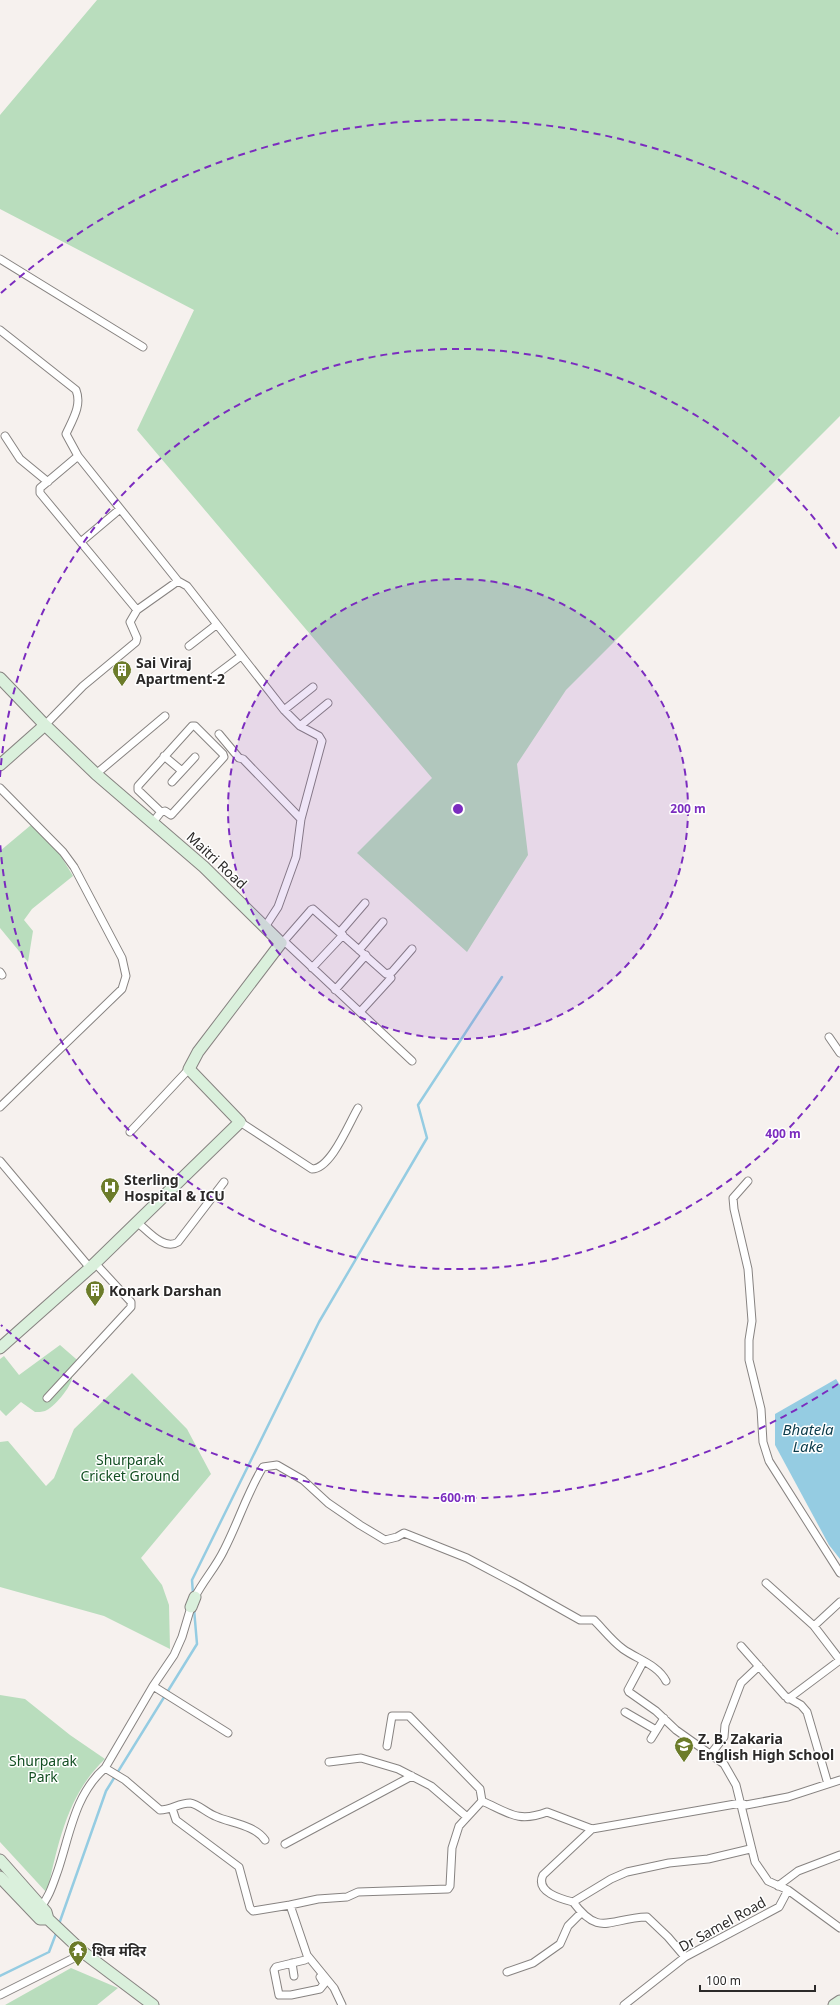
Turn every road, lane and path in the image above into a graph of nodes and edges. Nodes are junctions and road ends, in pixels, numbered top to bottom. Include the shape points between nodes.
1 (0, 259) edge
2 (0, 330) edge
3 (143, 347) dead end
4 (5, 436) dead end
5 (78, 456) junction
6 (48, 482) junction
7 (120, 509) junction
8 (82, 540) junction
9 (178, 582) junction
10 (138, 610) junction
11 (216, 625) junction
12 (189, 646) dead end
13 (241, 656) junction
14 (214, 677) dead end
15 (0, 678) edge
16 (313, 687) dead end
17 (328, 703) dead end
18 (284, 710) junction
19 (165, 716) dead end
20 (45, 725) junction
21 (300, 726) junction
22 (219, 734) dead end
23 (164, 756) junction
24 (194, 757) dead end
25 (0, 765) edge
26 (182, 772) junction
27 (96, 774) junction
28 (172, 782) dead end
29 (0, 788) edge
30 (161, 812) junction
31 (300, 819) junction
32 (153, 822) junction
33 (365, 903) dead end
34 (383, 922) dead end
35 (265, 928) junction
36 (341, 934) junction
37 (282, 942) junction
38 (412, 949) dead end
39 (359, 950) junction
40 (366, 955) junction
41 (312, 968) junction
42 (390, 974) junction
43 (335, 990) junction
44 (360, 1012) junction
45 (829, 1037) dead end
46 (840, 1053) edge
47 (412, 1061) dead end
48 (189, 1069) junction
49 (0, 1107) edge
50 (358, 1108) dead end
51 (240, 1122) junction
52 (130, 1132) dead end
53 (0, 1161) edge
54 (748, 1181) dead end
55 (224, 1182) dead end
56 (137, 1222) junction
57 (93, 1265) junction
58 (0, 1348) edge
59 (47, 1398) dead end
60 (840, 1573) edge
61 (766, 1583) dead end
62 (840, 1602) edge
63 (814, 1626) junction
64 (741, 1646) dead end
65 (840, 1660) edge
66 (643, 1662) junction
67 (759, 1666) junction
68 (666, 1681) dead end
69 (153, 1686) junction
70 (788, 1699) junction
71 (625, 1712) dead end
72 (664, 1718) junction
73 (656, 1730) junction
74 (228, 1733) dead end
75 (651, 1739) dead end
76 (387, 1746) dead end
77 (710, 1755) junction
78 (329, 1762) dead end
79 (106, 1768) junction
80 (412, 1776) junction
81 (840, 1780) edge
82 (828, 1784) junction
83 (482, 1801) junction
84 (741, 1803) junction
85 (172, 1808) junction
86 (467, 1817) junction
87 (592, 1829) junction
88 (265, 1840) dead end
89 (285, 1844) dead end
90 (750, 1849) junction
91 (840, 1855) edge
92 (0, 1860) edge
93 (11, 1873) junction
94 (1, 1880) edge
95 (778, 1886) junction
96 (788, 1890) junction
97 (573, 1902) junction
98 (290, 1905) junction
99 (38, 1910) junction
100 (581, 1913) junction
101 (840, 1928) edge
102 (84, 1953) junction
103 (685, 1957) junction
104 (306, 1958) junction
105 (292, 1963) junction
106 (507, 1972) dead end
107 (294, 1976) dead end
108 (0, 1995) edge
109 (840, 2001) edge
110 (153, 2005) edge
111 (342, 2005) edge
112 (624, 2005) edge
113 (834, 2005) edge

1 - 3 street
2 - 5 street via 76,390 78,406 66,434
4 - 6 street via 20,459
5 - 6 street
5 - 7 street
6 - 8 street via 40,488 40,493
7 - 8 street
7 - 9 street
8 - 10 street
9 - 10 street
9 - 11 street via 187,586
10 - 20 street via 132,617 131,626 137,638 136,642 83,686
11 - 12 street
11 - 13 street
13 - 14 street
13 - 18 street
15 - 20 street, Maitri Road
16 - 18 street
17 - 21 street
18 - 21 street
19 - 27 street
20 - 25 street
20 - 27 street, Maitri Road
21 - 31 street via 319,736 322,741
22 - 31 street via 239,758 243,759
23 - 26 street
23 - 30 street via 138,786 138,790
23 - 30 street via 192,726 195,726 224,758 171,815 165,811
24 - 26 street
26 - 28 street
27 - 32 street, Maitri Road
29 - 49 street via 63,852 74,867 122,958 126,976 122,989
30 - 32 street
31 - 35 street via 296,857 278,907
32 - 35 street, Maitri Road via 204,867
33 - 36 street
34 - 39 street
35 - 37 street, Maitri Road
36 - 37 street via 311,910
36 - 39 street
36 - 41 street
37 - 41 street, Maitri Road
37 - 48 street via 198,1052
38 - 42 street
39 - 40 street
40 - 42 street via 386,974
40 - 43 street
41 - 43 street, Maitri Road
42 - 44 street via 391,978
43 - 44 street, Maitri Road
44 - 47 street, Maitri Road
45 - 46 street
48 - 51 street
48 - 52 street
50 - 51 street via 330,1159 317,1169 312,1169
51 - 56 street
53 - 57 street
54 - 60 street via 733,1198 748,1269 752,1321 748,1340 761,1409 762,1442 768,1461
55 - 56 street via 174,1244 165,1244
56 - 57 street
57 - 58 street
57 - 59 street via 131,1302 131,1307
61 - 63 street
62 - 63 street
63 - 65 street
64 - 67 street
65 - 70 street
66 - 68 street via 652,1665
66 - 69 street via 621,1648 594,1620 580,1620 467,1558 404,1533 385,1540 328,1503 303,1480 277,1465 263,1468 253,1484 224,1550 193,1602 174,1655
66 - 72 street via 628,1690
67 - 70 street
67 - 77 street via 741,1684 725,1725 724,1736
69 - 74 street
69 - 79 street
70 - 82 street via 801,1705 807,1712
71 - 73 street
72 - 73 street
72 - 77 street
73 - 75 street
76 - 83 street via 392,1716 409,1716 480,1789
77 - 84 street via 724,1764 732,1774
78 - 80 street via 361,1758
79 - 85 street via 125,1780 160,1810
79 - 99 street via 94,1777 83,1796 70,1828 53,1885
80 - 86 street via 431,1786
80 - 89 street
81 - 82 street
82 - 84 street via 788,1798 746,1805
83 - 86 street
83 - 87 street via 521,1818 532,1818 547,1812
84 - 87 street
84 - 90 street
85 - 88 street via 192,1803 214,1816 250,1829
85 - 98 street via 176,1820 239,1868 253,1911
86 - 98 street via 459,1826 452,1848 448,1889 358,1892 347,1897 324,1898
87 - 97 street via 540,1880 548,1892
90 - 95 street via 755,1862 768,1881
90 - 97 street via 708,1859 669,1862 627,1872
91 - 95 street, Dr Samel Road via 798,1871
92 - 93 street
93 - 94 street
93 - 99 street
94 - 99 street
95 - 96 street
96 - 101 street
96 - 103 street, Dr Samel Road via 779,1907
97 - 100 street
98 - 104 street
99 - 102 street via 46,1912 49,1920
100 - 103 street via 602,1925 647,1917
100 - 106 street via 568,1926 560,1944 533,1963
102 - 108 street
102 - 110 street
103 - 112 street, Dr Samel Road
104 - 105 street
104 - 105 street via 322,1979 324,1987 281,1996 274,1970 276,1967
104 - 111 street via 334,1988
105 - 107 street
109 - 113 street

